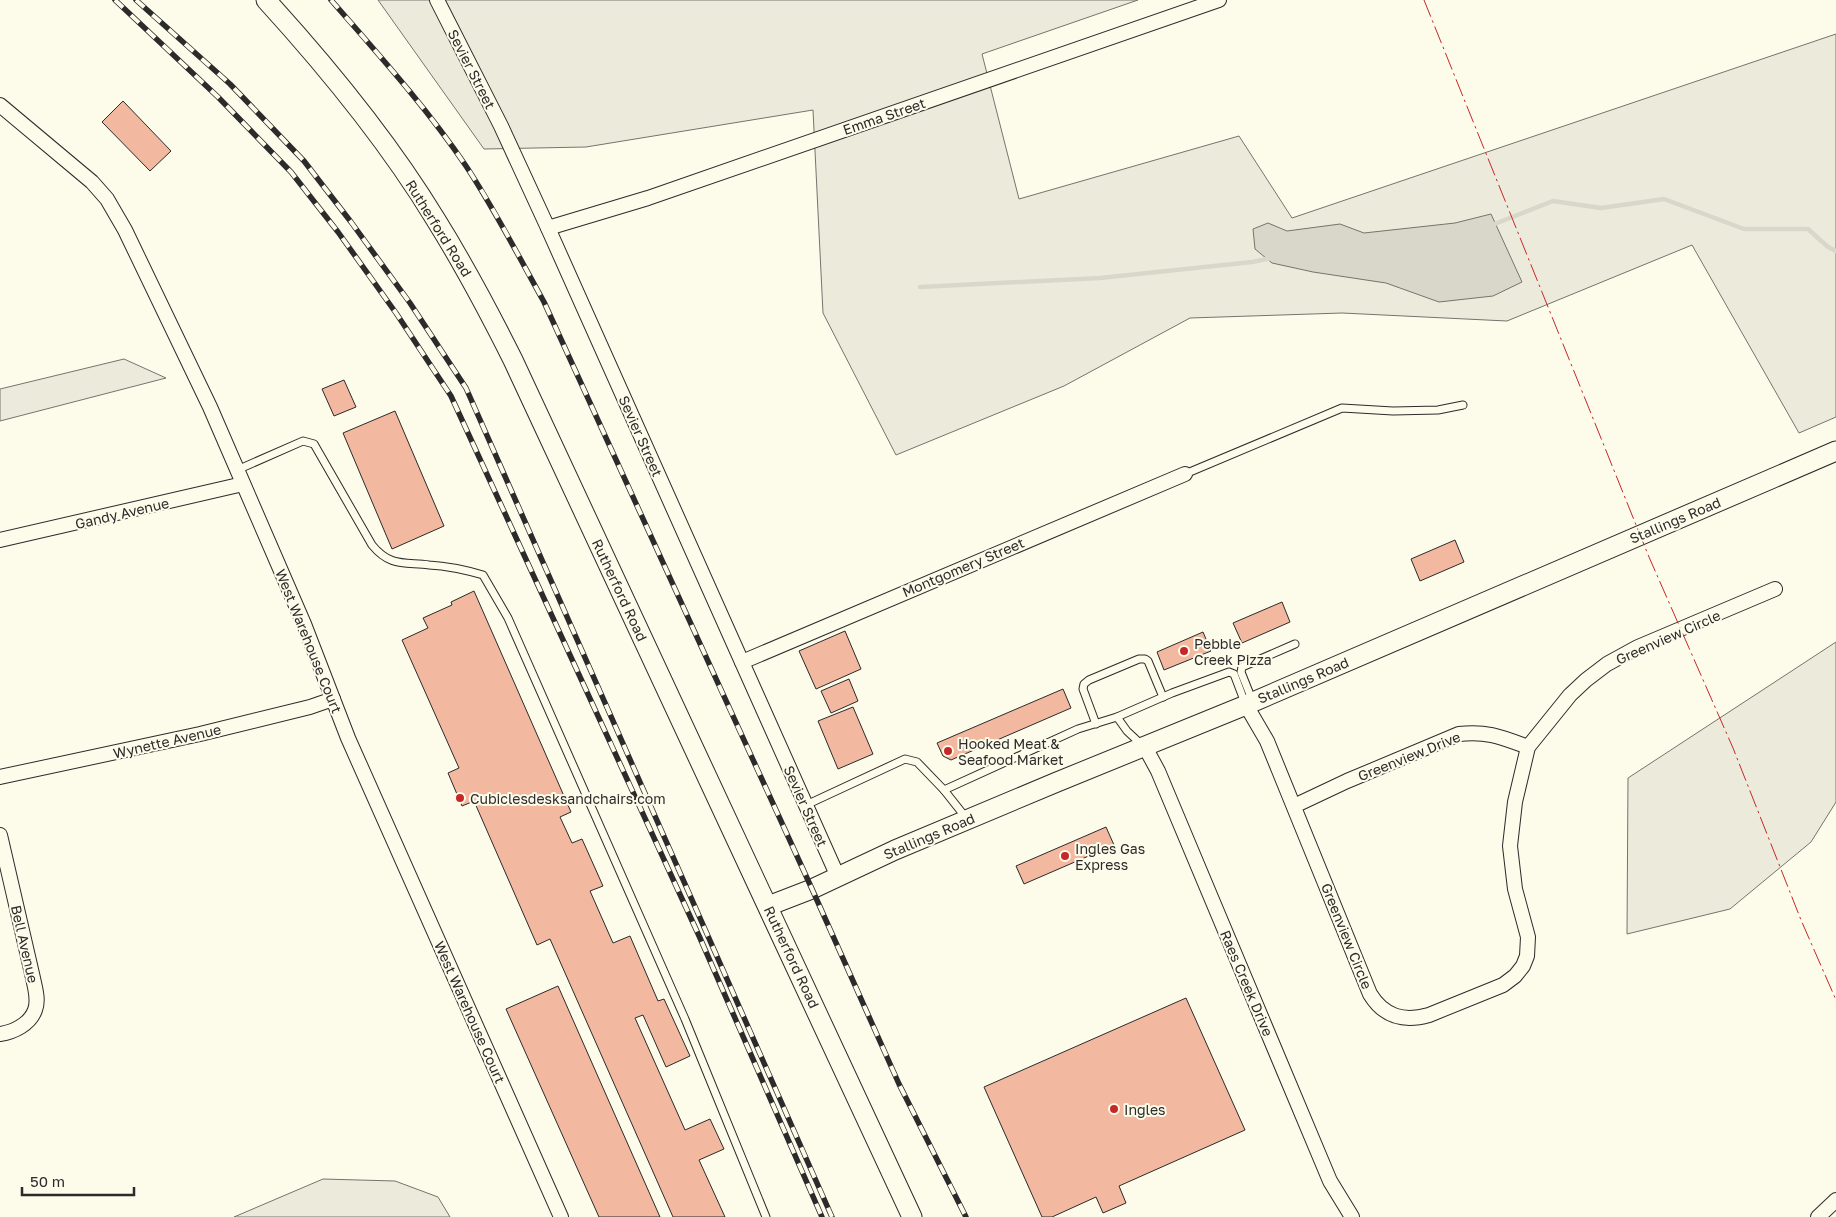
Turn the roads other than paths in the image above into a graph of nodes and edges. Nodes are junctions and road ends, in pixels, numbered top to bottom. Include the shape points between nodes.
1 (266, 0) edge
2 (437, 0) edge
3 (1219, 0) edge
4 (0, 105) edge
5 (548, 228) junction
6 (1463, 405) dead end
7 (1836, 451) edge
8 (237, 470) junction
9 (1185, 474) joint
10 (244, 484) junction
11 (0, 540) edge
12 (1775, 589) dead end
13 (1295, 644) dead end
14 (742, 662) junction
15 (1163, 697) junction
16 (334, 699) junction
17 (1250, 703) junction
18 (1117, 717) junction
19 (1096, 724) junction
20 (1145, 747) junction
21 (1528, 747) junction
22 (0, 777) edge
23 (944, 790) junction
24 (806, 805) junction
25 (1294, 806) junction
26 (967, 820) junction
27 (0, 836) edge
28 (838, 877) junction
29 (768, 906) junction
30 (0, 1034) edge
31 (1836, 1200) edge
32 (561, 1217) edge
33 (766, 1217) edge
34 (912, 1217) edge
35 (1352, 1217) edge
36 (1818, 1217) edge

1 - 29 street, Rutherford Road via 364,115 435,218 474,284 513,360
2 - 5 street, Sevier Street
3 - 5 street, Emma Street via 648,198
4 - 8 street, West Warehouse Court via 92,182 115,211
5 - 14 street, Sevier Street
6 - 9 lane via 1438,410 1342,408
7 - 17 street, Stallings Road
8 - 10 street, West Warehouse Court
8 - 33 lane via 307,441 314,444 379,554 400,563 428,564 483,575 508,618 685,1018
9 - 14 street, Montgomery Street
10 - 11 street, Gandy Avenue
10 - 16 street, West Warehouse Court
12 - 21 street, Greenview Circle via 1607,664 1570,695
13 - 17 lane via 1242,667
14 - 24 street, Sevier Street
15 - 17 lane via 1229,672 1234,674
15 - 18 lane
15 - 19 lane via 1148,661 1139,659 1084,684
16 - 22 street, Wynette Avenue via 200,734
16 - 32 street, West Warehouse Court via 352,747
17 - 20 street, Stallings Road
17 - 25 street, Greenview Circle
18 - 19 lane
18 - 20 lane via 1126,731
19 - 23 lane via 1078,729
20 - 26 street, Stallings Road
20 - 35 street, Raes Creek Drive via 1330,1181
21 - 25 street, Greenview Drive via 1489,733 1459,734
21 - 25 street, Greenview Circle via 1514,802 1510,846 1515,889 1528,937 1523,966 1503,985 1416,1019 1395,1017 1382,1009 1370,994
23 - 24 lane via 917,762 905,759
23 - 26 lane
24 - 28 street, Sevier Street
26 - 28 street, Stallings Road
27 - 30 street, Bell Avenue via 36,1000 35,1011 24,1024
28 - 29 street, Stallings Road
29 - 34 street, Rutherford Road
31 - 36 street

